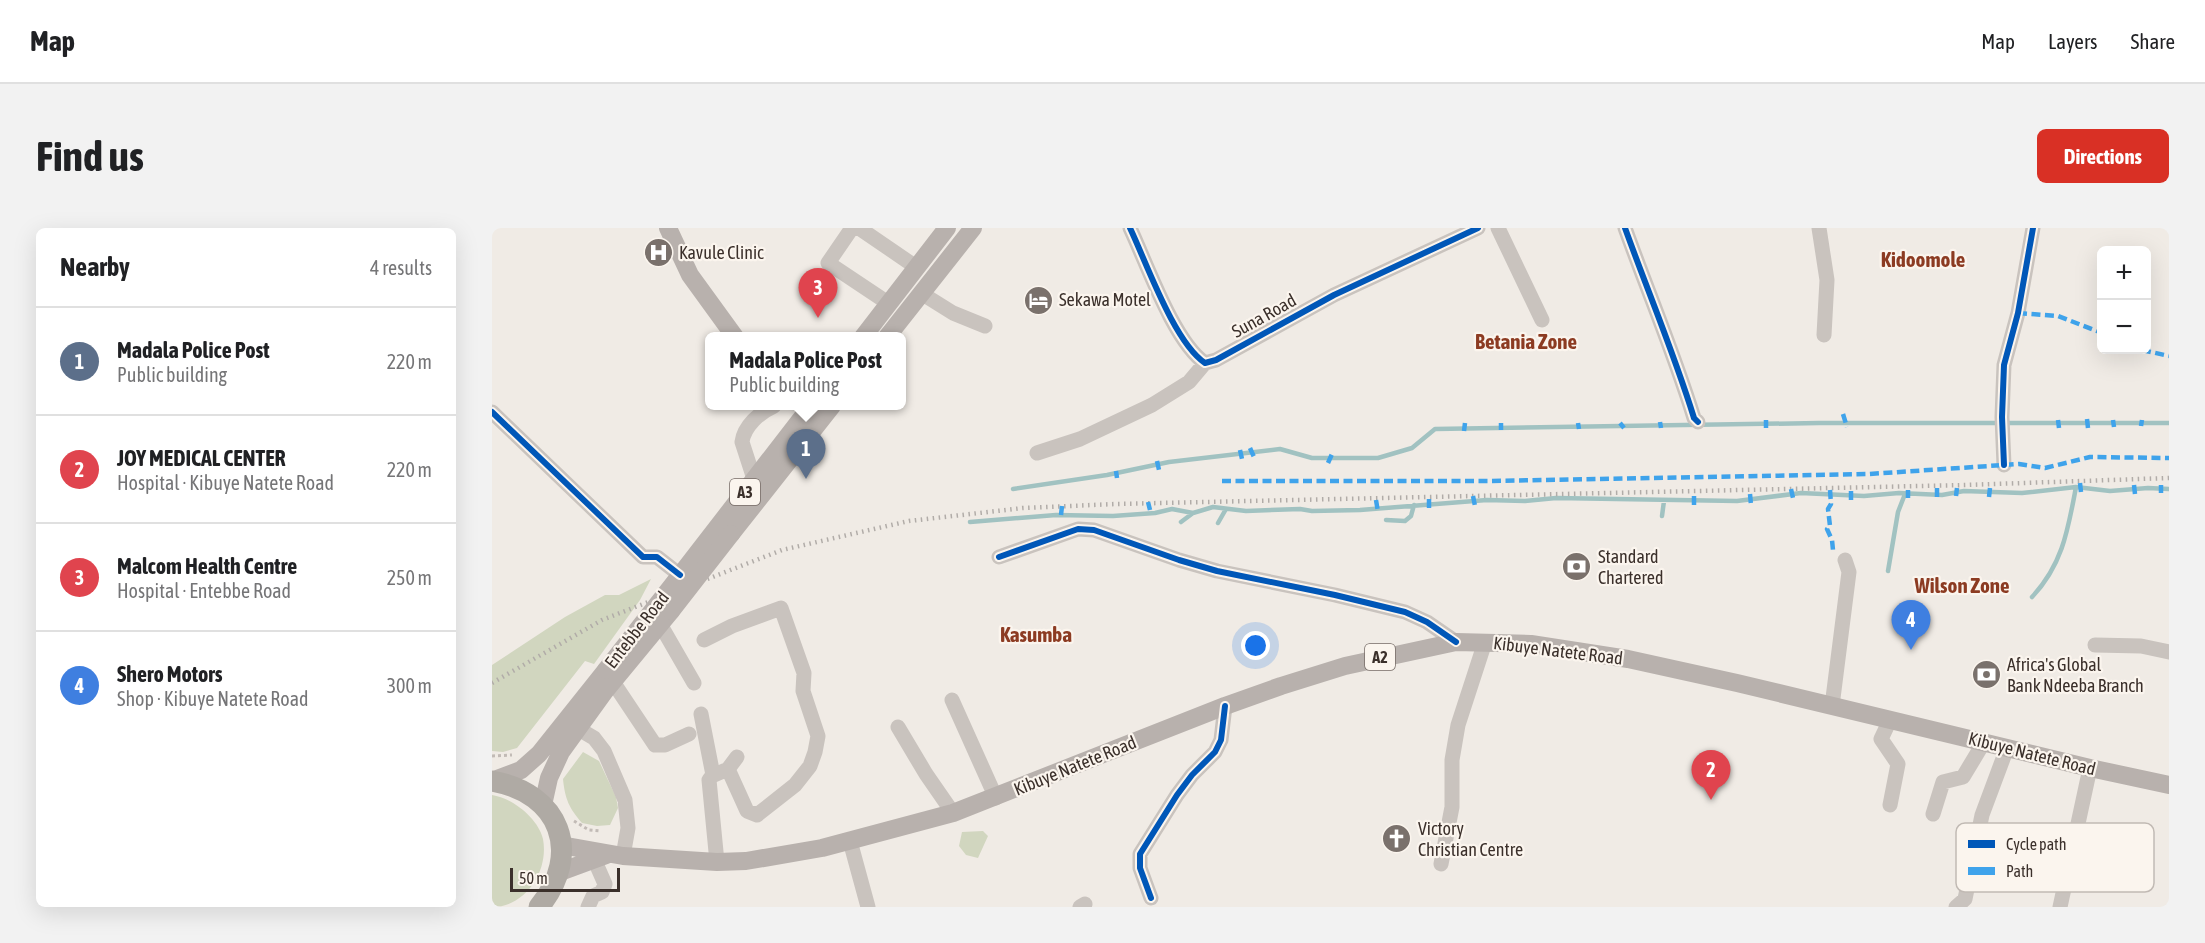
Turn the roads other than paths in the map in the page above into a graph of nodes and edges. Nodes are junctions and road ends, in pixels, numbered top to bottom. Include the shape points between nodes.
1 (668, 228) edge
2 (852, 228) edge
3 (859, 228) edge
4 (947, 228) edge
5 (973, 228) edge
6 (1130, 228) edge
7 (1478, 228) edge
8 (1498, 228) edge
9 (1625, 228) edge
10 (1819, 228) edge
11 (2033, 228) edge
12 (916, 267) junction
13 (921, 293) junction
14 (888, 303) junction
15 (1542, 320) dead end
16 (985, 326) dead end
17 (732, 332) edge
18 (866, 332) edge
19 (890, 332) edge
20 (1824, 335) dead end
21 (1205, 363) junction
22 (765, 410) edge
23 (806, 410) edge
24 (828, 410) edge
25 (492, 412) edge
26 (1698, 422) dead end
27 (1036, 453) dead end
28 (2004, 465) dead end
29 (754, 479) junction
30 (999, 557) dead end
31 (1845, 560) dead end
32 (679, 576) junction
33 (666, 617) junction
34 (704, 640) dead end
35 (1456, 642) junction
36 (1485, 642) junction
37 (2095, 645) dead end
38 (2169, 652) edge
39 (609, 676) junction
40 (694, 683) dead end
41 (952, 700) dead end
42 (1225, 706) junction
43 (1832, 706) junction
44 (701, 714) dead end
45 (1890, 720) junction
46 (898, 727) dead end
47 (577, 728) junction
48 (689, 734) dead end
49 (1984, 742) junction
50 (2007, 748) junction
51 (547, 759) junction
52 (726, 767) junction
53 (2090, 768) junction
54 (492, 781) edge
55 (2169, 785) edge
56 (996, 798) junction
57 (543, 805) junction
58 (1890, 805) dead end
59 (953, 813) junction
60 (1934, 814) dead end
61 (1980, 823) edge
62 (2078, 823) edge
63 (850, 841) junction
64 (561, 845) junction
65 (608, 857) junction
66 (717, 862) junction
67 (1441, 864) dead end
68 (560, 872) junction
69 (1966, 892) edge
70 (2063, 892) edge
71 (1151, 898) dead end
72 (539, 907) edge
73 (588, 907) edge
74 (868, 907) edge
75 (1956, 907) edge
76 (2060, 907) edge

1 - 17 main road via 690,275
2 - 14 street via 828,262
3 - 12 street
4 - 12 main road
5 - 13 main road
6 - 21 street via 1176,328 1196,357
7 - 21 street, Suna Road via 1334,295
8 - 15 street
9 - 26 street
10 - 20 street via 1827,280
11 - 28 street via 2004,365
12 - 14 main road
13 - 16 street via 953,313
13 - 19 main road
14 - 18 main road
21 - 27 street via 1189,382 1152,405 1097,432
22 - 29 street via 742,442
23 - 29 main road, Entebbe Road / A3
24 - 33 main road, Entebbe Road / A3, bridge
25 - 32 street via 643,557 657,557
29 - 32 main road, Entebbe Road / A3
30 - 35 street via 1078,529 1094,530 1217,571 1406,612
31 - 43 street via 1849,572
32 - 39 main road, Entebbe Road / A3, bridge
33 - 39 main road, Entebbe Road / A3
33 - 40 street
34 - 52 street via 781,608 804,673 803,691 818,736 810,766 795,785 757,815 747,811
35 - 36 main road, Kibuye Natete Road / A2
35 - 42 main road, Kibuye Natete Road / A2 via 1345,666
36 - 43 main road, Kibuye Natete Road / A2 via 1531,644 1628,659
36 - 67 street via 1458,725 1452,760 1452,807
37 - 38 street via 2141,646
39 - 47 main road, Entebbe Road / A3
39 - 48 street via 656,745
39 - 51 main road, Entebbe Road / A3
41 - 56 street
42 - 56 main road, Kibuye Natete Road / A2
42 - 71 street via 1221,740 1215,752 1177,795 1140,854 1140,868
43 - 45 main road, Kibuye Natete Road / A2
44 - 52 street
45 - 49 main road, Kibuye Natete Road / A2
45 - 58 street via 1881,739 1898,764
46 - 59 street
47 - 51 main road, Entebbe Road / A3
47 - 65 street via 594,738 604,751 625,800 628,828
49 - 50 main road, Kibuye Natete Road / A2
49 - 60 street via 1963,777 1943,782
50 - 53 main road, Kibuye Natete Road / A2
50 - 61 street
51 - 54 main road, Entebbe Road / A3
51 - 57 main road, Entebbe Road / A3
52 - 66 street via 708,784
53 - 55 main road, Kibuye Natete Road / A2
53 - 62 street
54 - 57 highway via 511,784
56 - 59 main road, Kibuye Natete Road / A2
57 - 64 highway via 558,830
59 - 63 main road, Kibuye Natete Road / A2
63 - 66 main road, Kibuye Natete Road / A2 via 781,856
63 - 74 street
64 - 65 main road, A2
64 - 68 highway
65 - 66 main road, Kibuye Natete Road / A2
65 - 68 main road, A2
65 - 73 street via 602,892 592,896
68 - 72 highway
69 - 75 street
70 - 76 street

